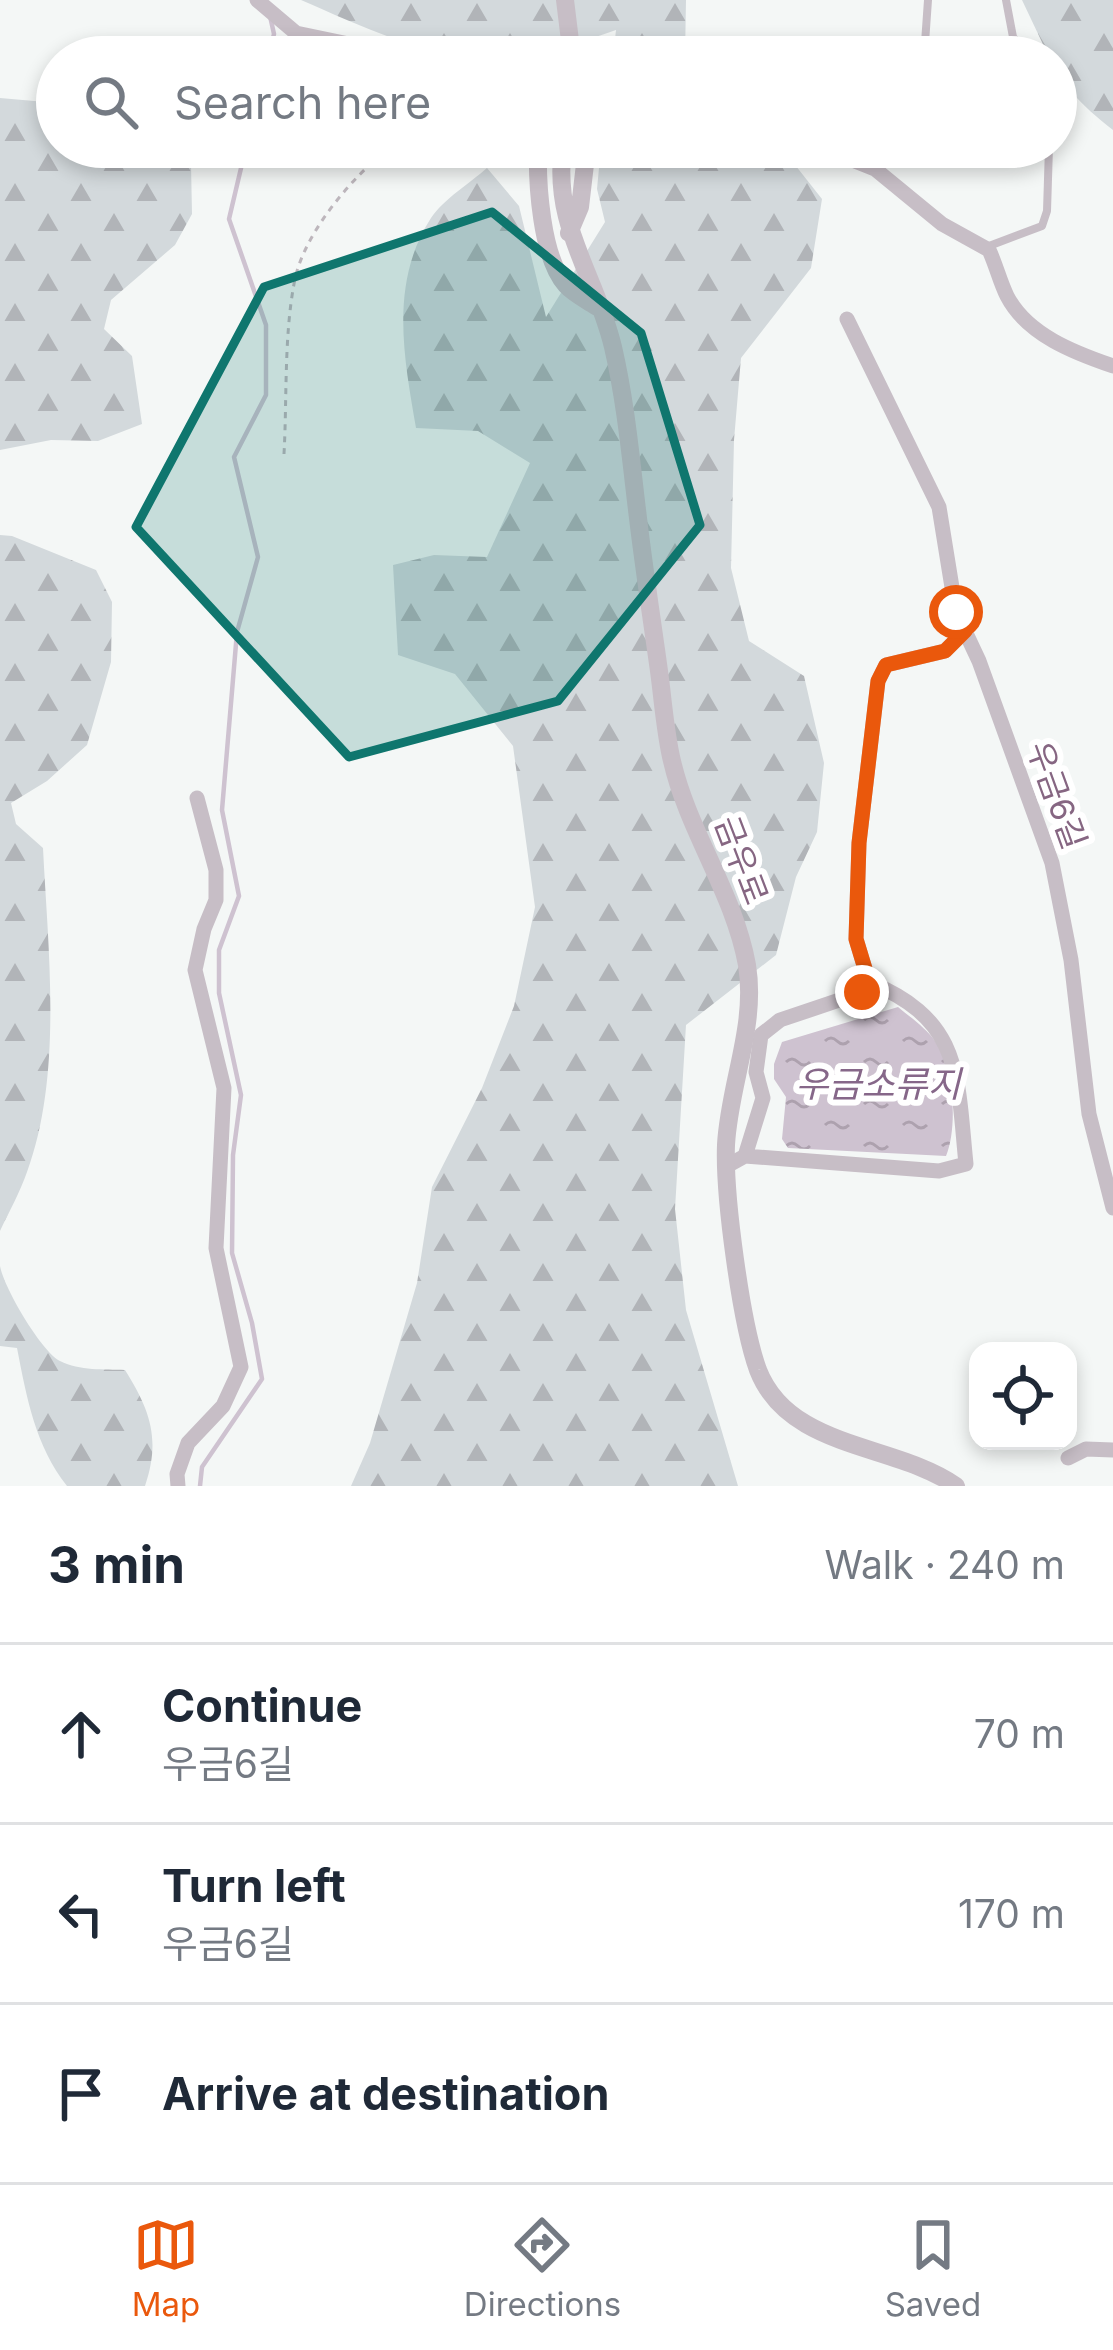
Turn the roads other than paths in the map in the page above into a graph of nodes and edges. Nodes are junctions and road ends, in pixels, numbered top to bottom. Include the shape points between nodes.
1 (565, 0) edge
2 (928, 0) edge
3 (1006, 0) edge
4 (260, 4) edge
5 (310, 36) edge
6 (569, 36) edge
7 (926, 36) edge
8 (1013, 36) edge
9 (539, 168) edge
10 (562, 168) edge
11 (585, 168) edge
12 (1048, 168) edge
13 (875, 169) edge
14 (569, 233) junction
15 (986, 248) junction
16 (598, 307) junction
17 (847, 319) dead end
18 (1113, 366) edge
19 (965, 631) junction
20 (197, 798) dead end
21 (869, 982) junction
22 (1094, 1127) junction
23 (1113, 1133) edge
24 (736, 1161) junction
25 (1113, 1208) edge
26 (1113, 1450) edge
27 (1068, 1458) dead end
28 (178, 1486) edge
29 (956, 1486) edge

1 - 6 street
2 - 7 lane
3 - 8 lane
4 - 5 street
9 - 16 street via 557,272
10 - 14 street, 금우로
11 - 14 street
12 - 15 lane via 1042,226
13 - 15 street
14 - 16 street, 금우로
15 - 18 street via 1027,322
16 - 24 street, 금우로 via 624,405 671,758 747,968 749,1004 728,1129
17 - 19 street, 우금6길 via 939,507
19 - 21 street via 945,651 886,665 878,681 856,939
19 - 22 street, 우금6길 via 1052,863
20 - 28 street via 216,870 216,900 195,970 224,1088 216,1248 241,1366 223,1406 188,1443
21 - 24 street via 761,1035 756,1072 764,1097
21 - 24 street via 920,1011 956,1063 966,1164 939,1171
22 - 23 street
22 - 25 street, 우금6길
24 - 29 street, 금우로 via 748,1328 773,1394 825,1434
26 - 27 street

